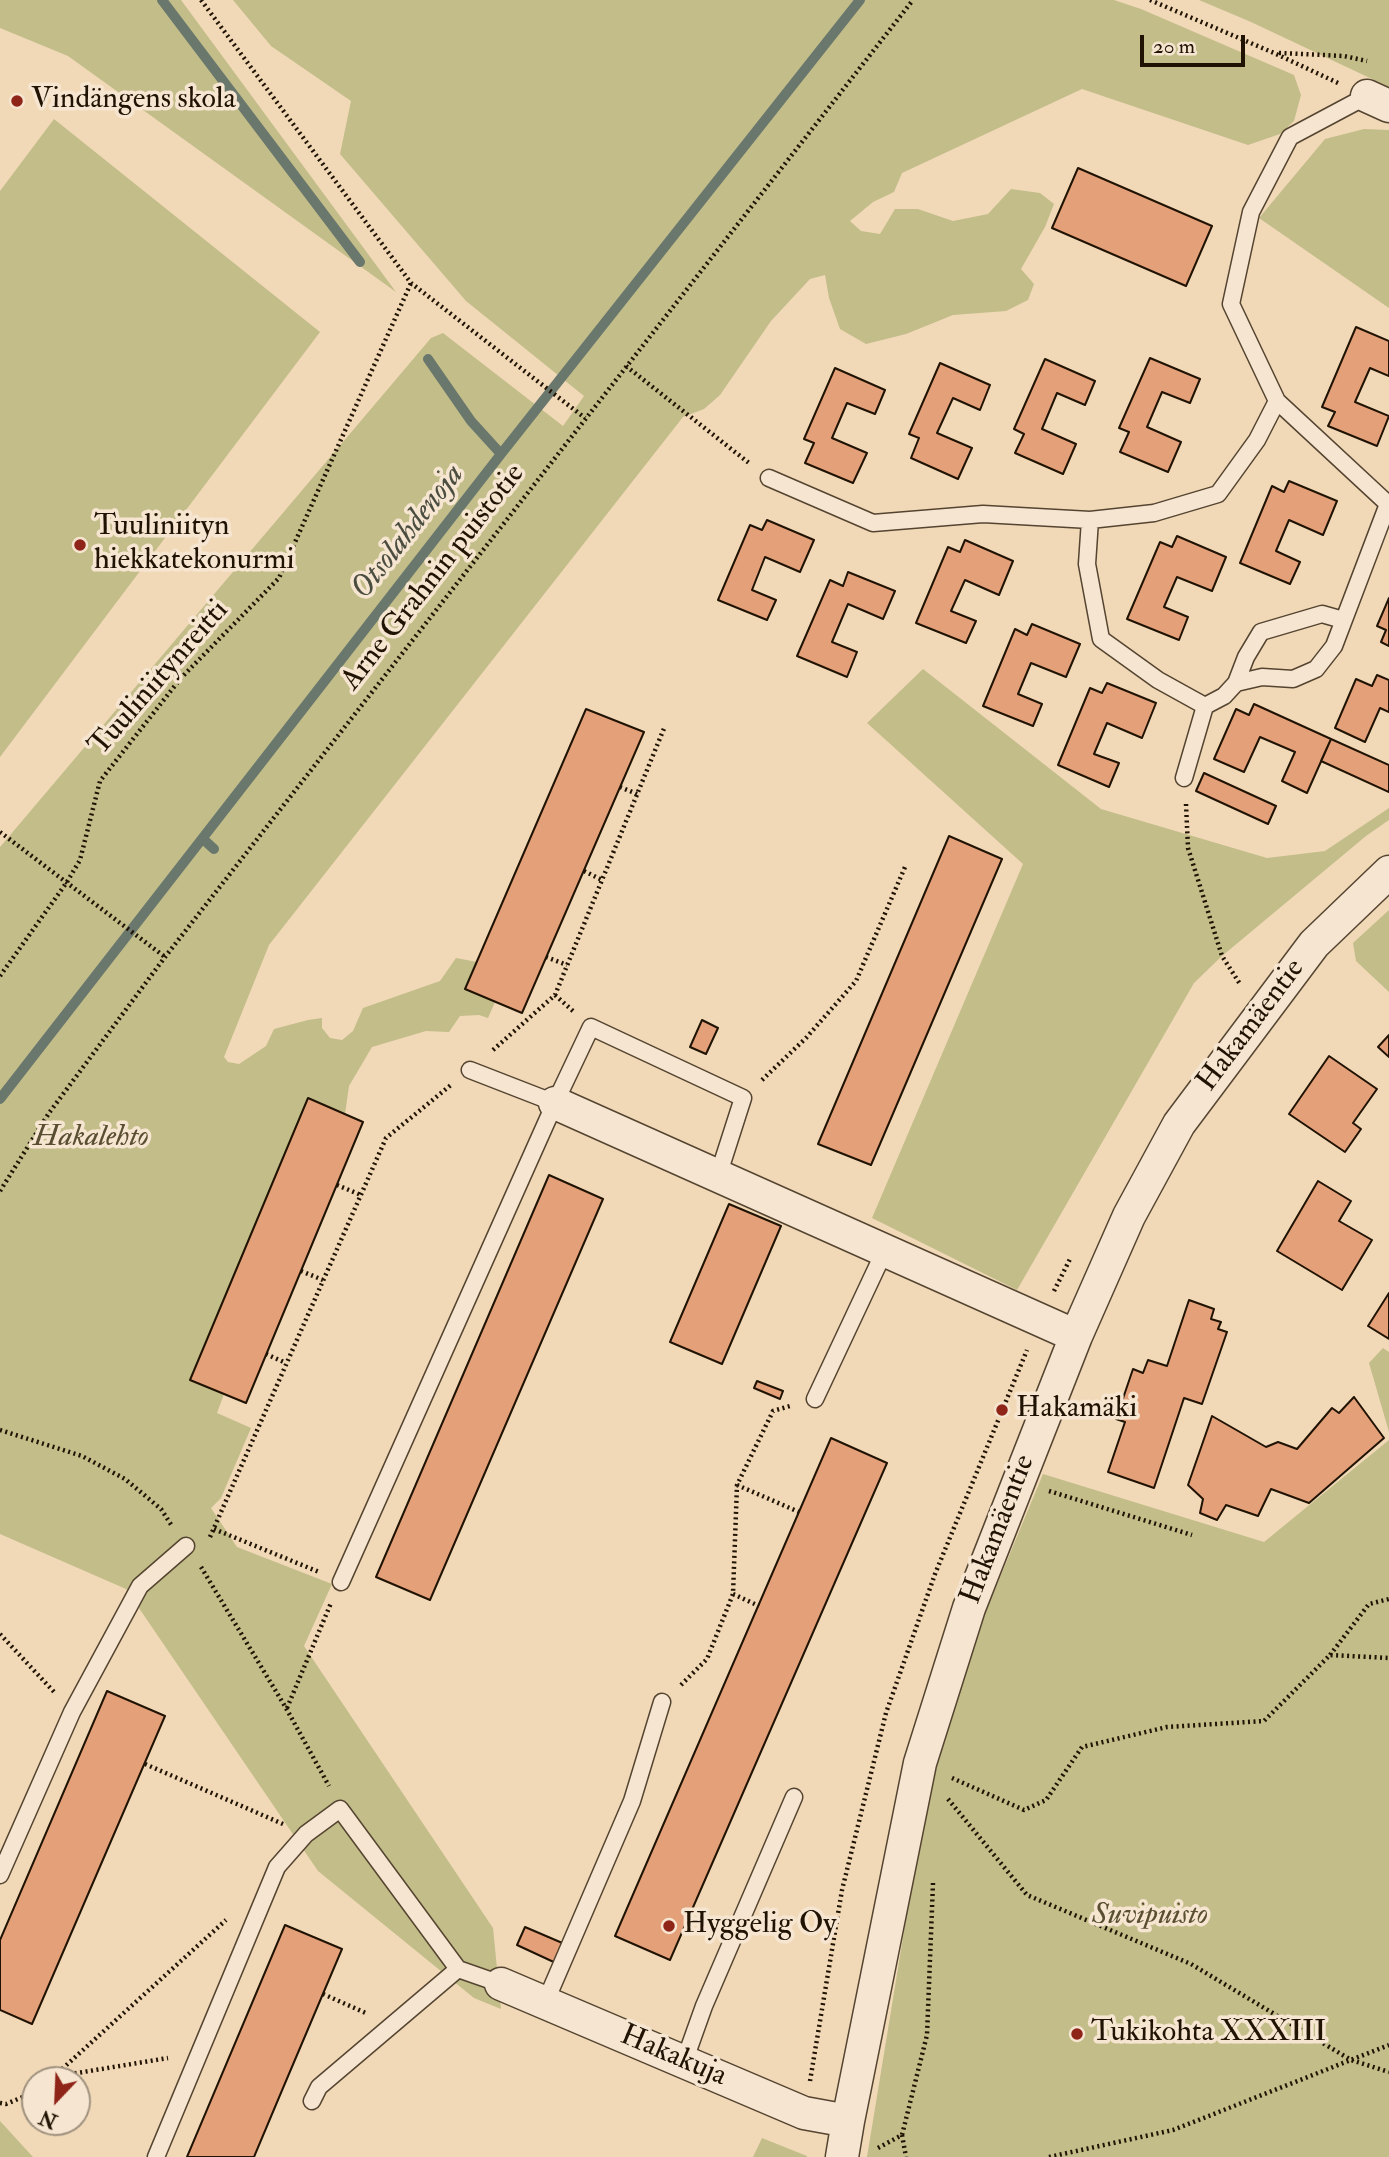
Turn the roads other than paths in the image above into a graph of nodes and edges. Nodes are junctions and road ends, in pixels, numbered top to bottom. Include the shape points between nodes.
1 (1378, 101) edge
2 (1277, 401) junction
3 (769, 478) road end
4 (1090, 520) junction
5 (1343, 620) junction
6 (1236, 683) junction
7 (1205, 706) junction
8 (1184, 778) road end
9 (1389, 872) edge
10 (470, 1070) road end
11 (555, 1103) junction
12 (718, 1176) junction
13 (884, 1250) junction
14 (1076, 1336) junction
15 (815, 1399) road end
16 (186, 1546) road end
17 (341, 1582) road end
18 (662, 1702) road end
19 (794, 1797) dead end
20 (0, 1875) edge
21 (458, 1969) junction
22 (501, 1984) joint
23 (545, 2003) junction
24 (684, 2062) junction
25 (312, 2101) dead end
26 (848, 2121) junction
27 (857, 2154) edge
28 (156, 2157) edge

1 - 2 lane via 1290,137 1251,212 1231,304
2 - 4 lane via 1257,440 1219,494 1154,513
2 - 5 lane via 1388,504
3 - 4 lane via 873,523 983,514
4 - 7 lane via 1087,564 1101,639 1158,680
5 - 6 lane via 1334,646 1316,669 1293,679 1262,677
5 - 6 lane via 1322,614 1261,632
6 - 7 lane
7 - 8 lane
9 - 14 street, Hakamäentie via 1314,944 1179,1124 1129,1216
10 - 11 lane
11 - 12 street
11 - 12 lane via 591,1027 743,1098
11 - 17 lane
12 - 13 street
13 - 14 street
13 - 15 lane
14 - 26 street, Hakamäentie via 969,1608 920,1763
16 - 20 lane via 140,1586 72,1712
18 - 23 lane via 632,1801
19 - 24 lane
21 - 22 lane
21 - 25 lane via 320,2087
21 - 28 lane via 340,1809 306,1834 277,1867
22 - 23 street, Hakakuja
23 - 24 street, Hakakuja
24 - 26 street, Hakakuja via 804,2113
26 - 27 street, Hakamäentie

